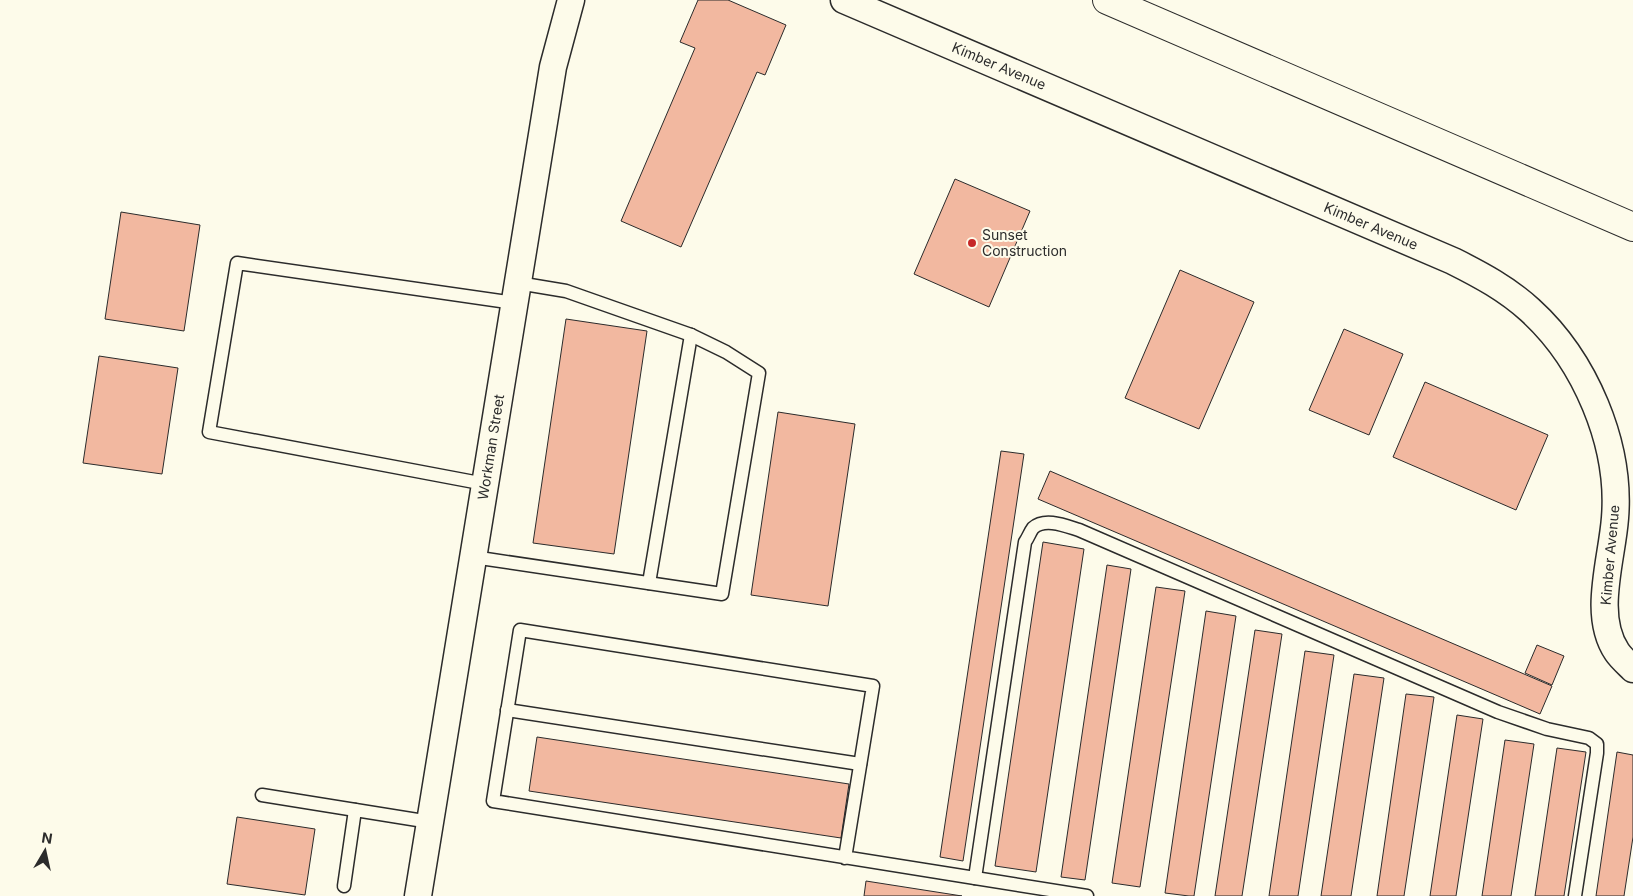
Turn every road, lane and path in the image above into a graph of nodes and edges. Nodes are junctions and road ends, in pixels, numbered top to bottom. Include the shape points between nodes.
1 (571, 0) edge
2 (844, 0) edge
3 (1107, 0) edge
4 (1633, 227) edge
5 (516, 293) junction
6 (691, 335) junction
7 (485, 484) junction
8 (473, 558) junction
9 (648, 583) junction
10 (1633, 669) edge
11 (507, 710) junction
12 (860, 764) junction
13 (262, 795) dead end
14 (355, 810) junction
15 (430, 822) junction
16 (845, 858) junction
17 (974, 878) junction
18 (344, 886) dead end
19 (418, 896) edge
20 (1088, 896) edge
21 (1575, 896) edge

1 - 5 street, Workman Street via 553,67
2 - 10 street, Kimber Avenue via 1454,261 1494,282 1530,310 1561,344 1586,383 1605,430 1614,475 1615,517 1604,606 1610,637 1617,652
3 - 4 highway
5 - 6 lane via 566,291
5 - 7 street, Workman Street
5 - 7 lane via 237,263 209,432
6 - 9 lane
6 - 9 lane via 759,373 722,594
7 - 8 street, Workman Street
8 - 9 lane
8 - 15 street, Workman Street
11 - 12 lane
11 - 12 lane via 520,630 873,686
11 - 16 lane via 493,801
12 - 16 lane
13 - 14 lane
14 - 15 lane
14 - 18 lane
15 - 19 street, Workman Street
16 - 17 lane
17 - 20 lane
17 - 21 lane via 1025,542 1034,528 1045,523 1079,530 1498,712 1547,729 1589,738 1597,744 1597,753

